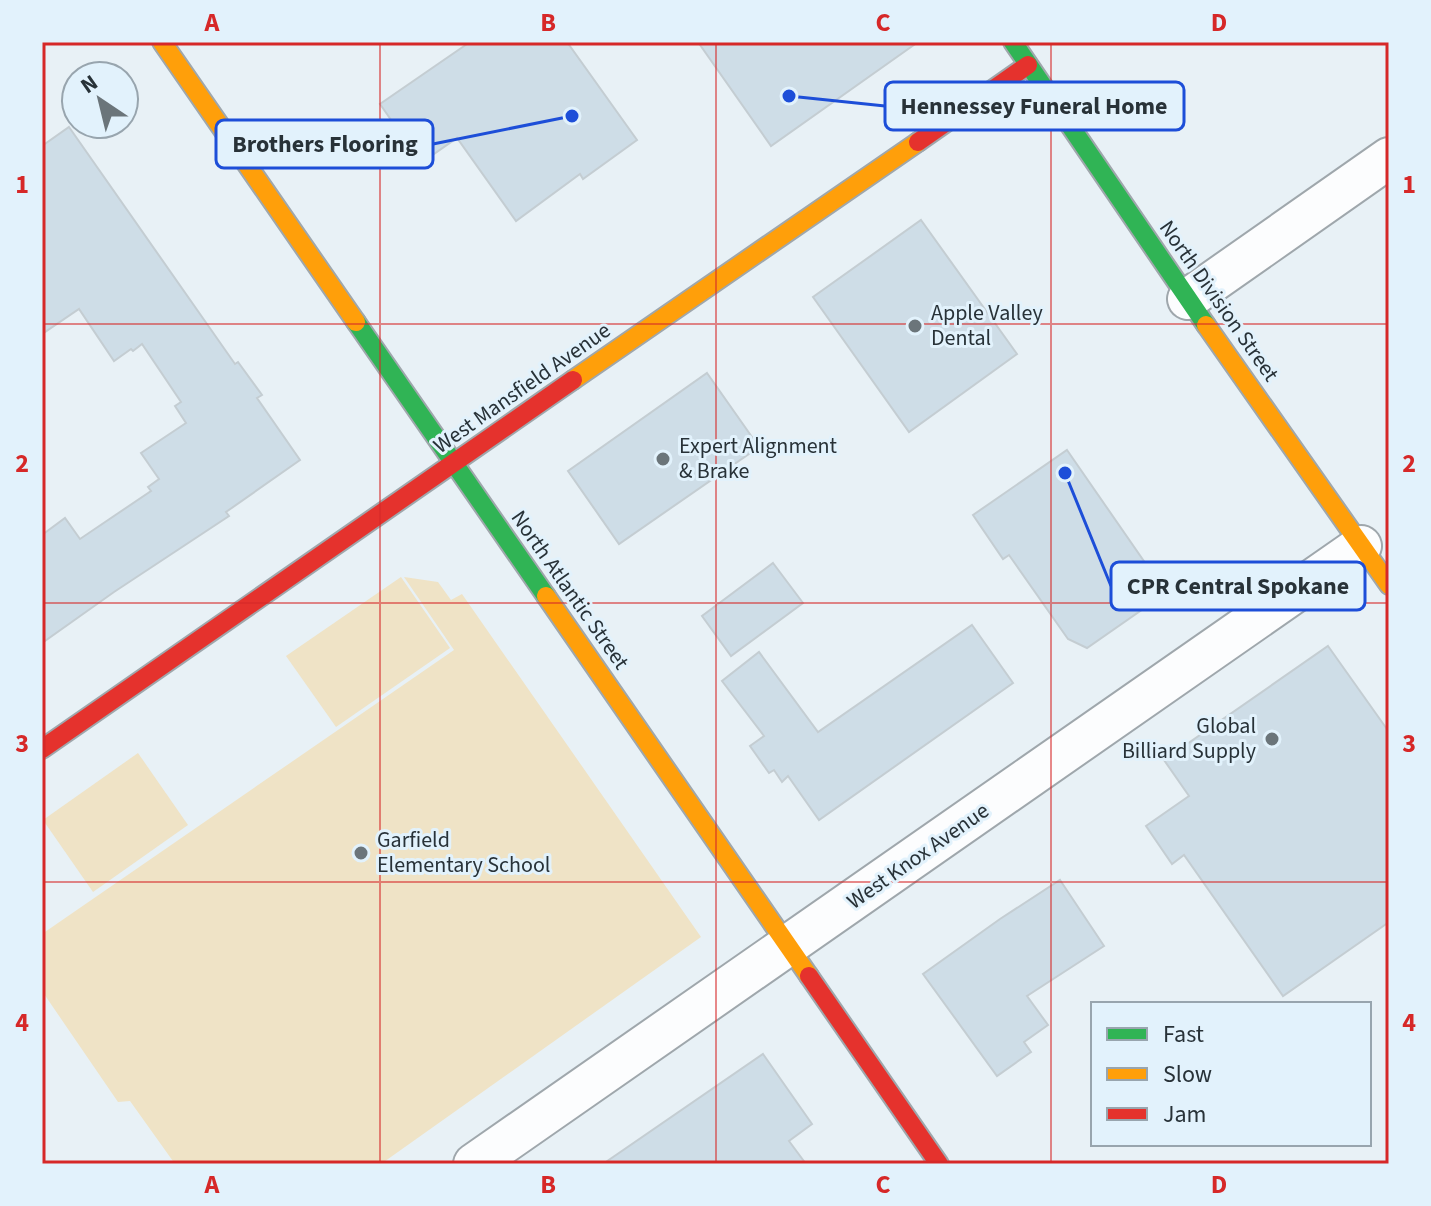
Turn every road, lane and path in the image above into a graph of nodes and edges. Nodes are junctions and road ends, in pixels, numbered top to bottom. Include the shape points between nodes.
1 (162, 42) edge
2 (1013, 42) edge
3 (1028, 65) junction
4 (1389, 158) edge
5 (1188, 299) junction
6 (453, 464) junction
7 (1361, 546) junction
8 (1389, 585) edge
9 (42, 749) edge
10 (788, 947) junction
11 (474, 1164) edge
12 (939, 1164) edge

1 - 6 street, North Atlantic Street
2 - 3 street, North Division Street
3 - 5 street, North Division Street
3 - 6 street, West Mansfield Avenue
4 - 5 street
5 - 7 street, North Division Street
6 - 9 street, West Mansfield Avenue
6 - 10 street, North Atlantic Street
7 - 8 street, North Division Street
7 - 10 street, West Knox Avenue
10 - 11 street, West Knox Avenue
10 - 12 street, North Atlantic Street

